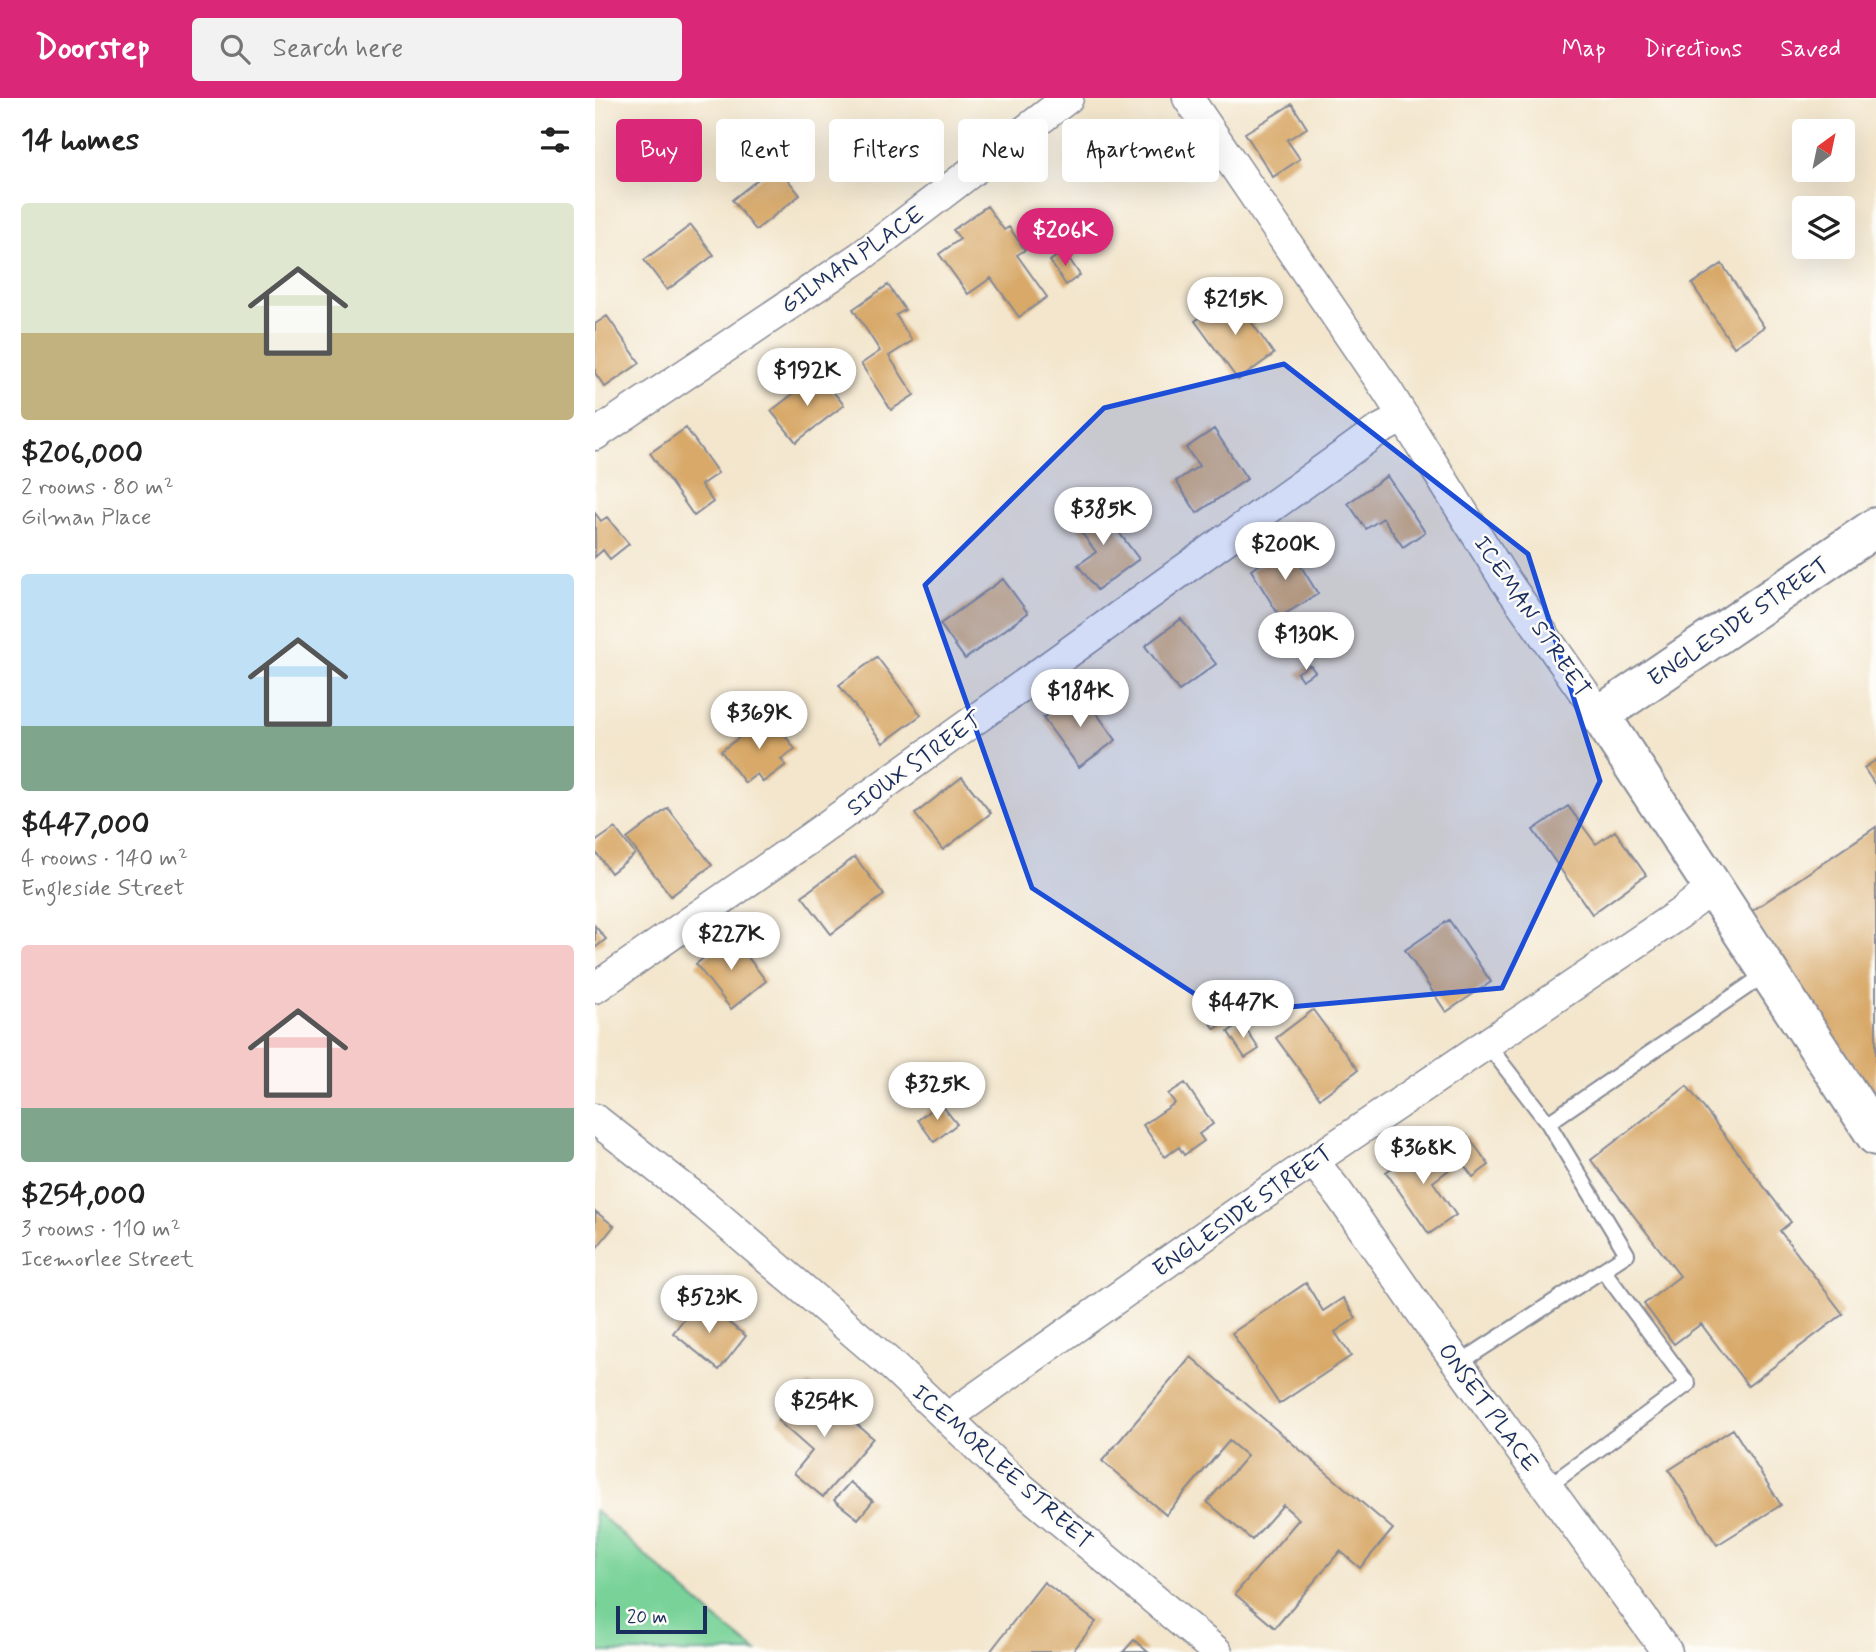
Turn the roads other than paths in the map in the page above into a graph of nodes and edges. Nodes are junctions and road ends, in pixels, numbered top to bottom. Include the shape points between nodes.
1 (1068, 98) edge
2 (1188, 98) edge
3 (1403, 417) junction
4 (595, 435) edge
5 (1876, 527) edge
6 (1600, 715) junction
7 (1713, 888) junction
8 (1769, 972) junction
9 (595, 988) edge
10 (1487, 1044) junction
11 (595, 1119) edge
12 (1548, 1123) junction
13 (1876, 1136) edge
14 (1313, 1161) junction
15 (1603, 1270) junction
16 (1458, 1364) junction
17 (947, 1418) junction
18 (1547, 1487) junction
19 (1217, 1652) edge
20 (1667, 1652) edge

1 - 4 street, GILMAN PLACE via 860,257
2 - 3 street, ICEMAN STREET
3 - 6 street, ICEMAN STREET via 1503,577
3 - 9 street, SIOUX STREET via 1377,431
5 - 6 main road, ENGLESIDE STREET
6 - 7 main road, ICEMAN STREET
7 - 8 main road, ICEMAN STREET
7 - 10 street, ENGLESIDE STREET
8 - 12 lane
8 - 13 main road, ICEMAN STREET
10 - 12 lane
10 - 14 street, ENGLESIDE STREET
11 - 17 street, ICEMORLEE STREET via 715,1214
12 - 15 lane via 1627,1254
14 - 16 street, ONSET PLACE
14 - 17 street, ENGLESIDE STREET
15 - 16 lane
15 - 18 lane via 1688,1384
16 - 18 street, ONSET PLACE
17 - 19 street, ICEMORLEE STREET via 1019,1486
18 - 20 street, ONSET PLACE

